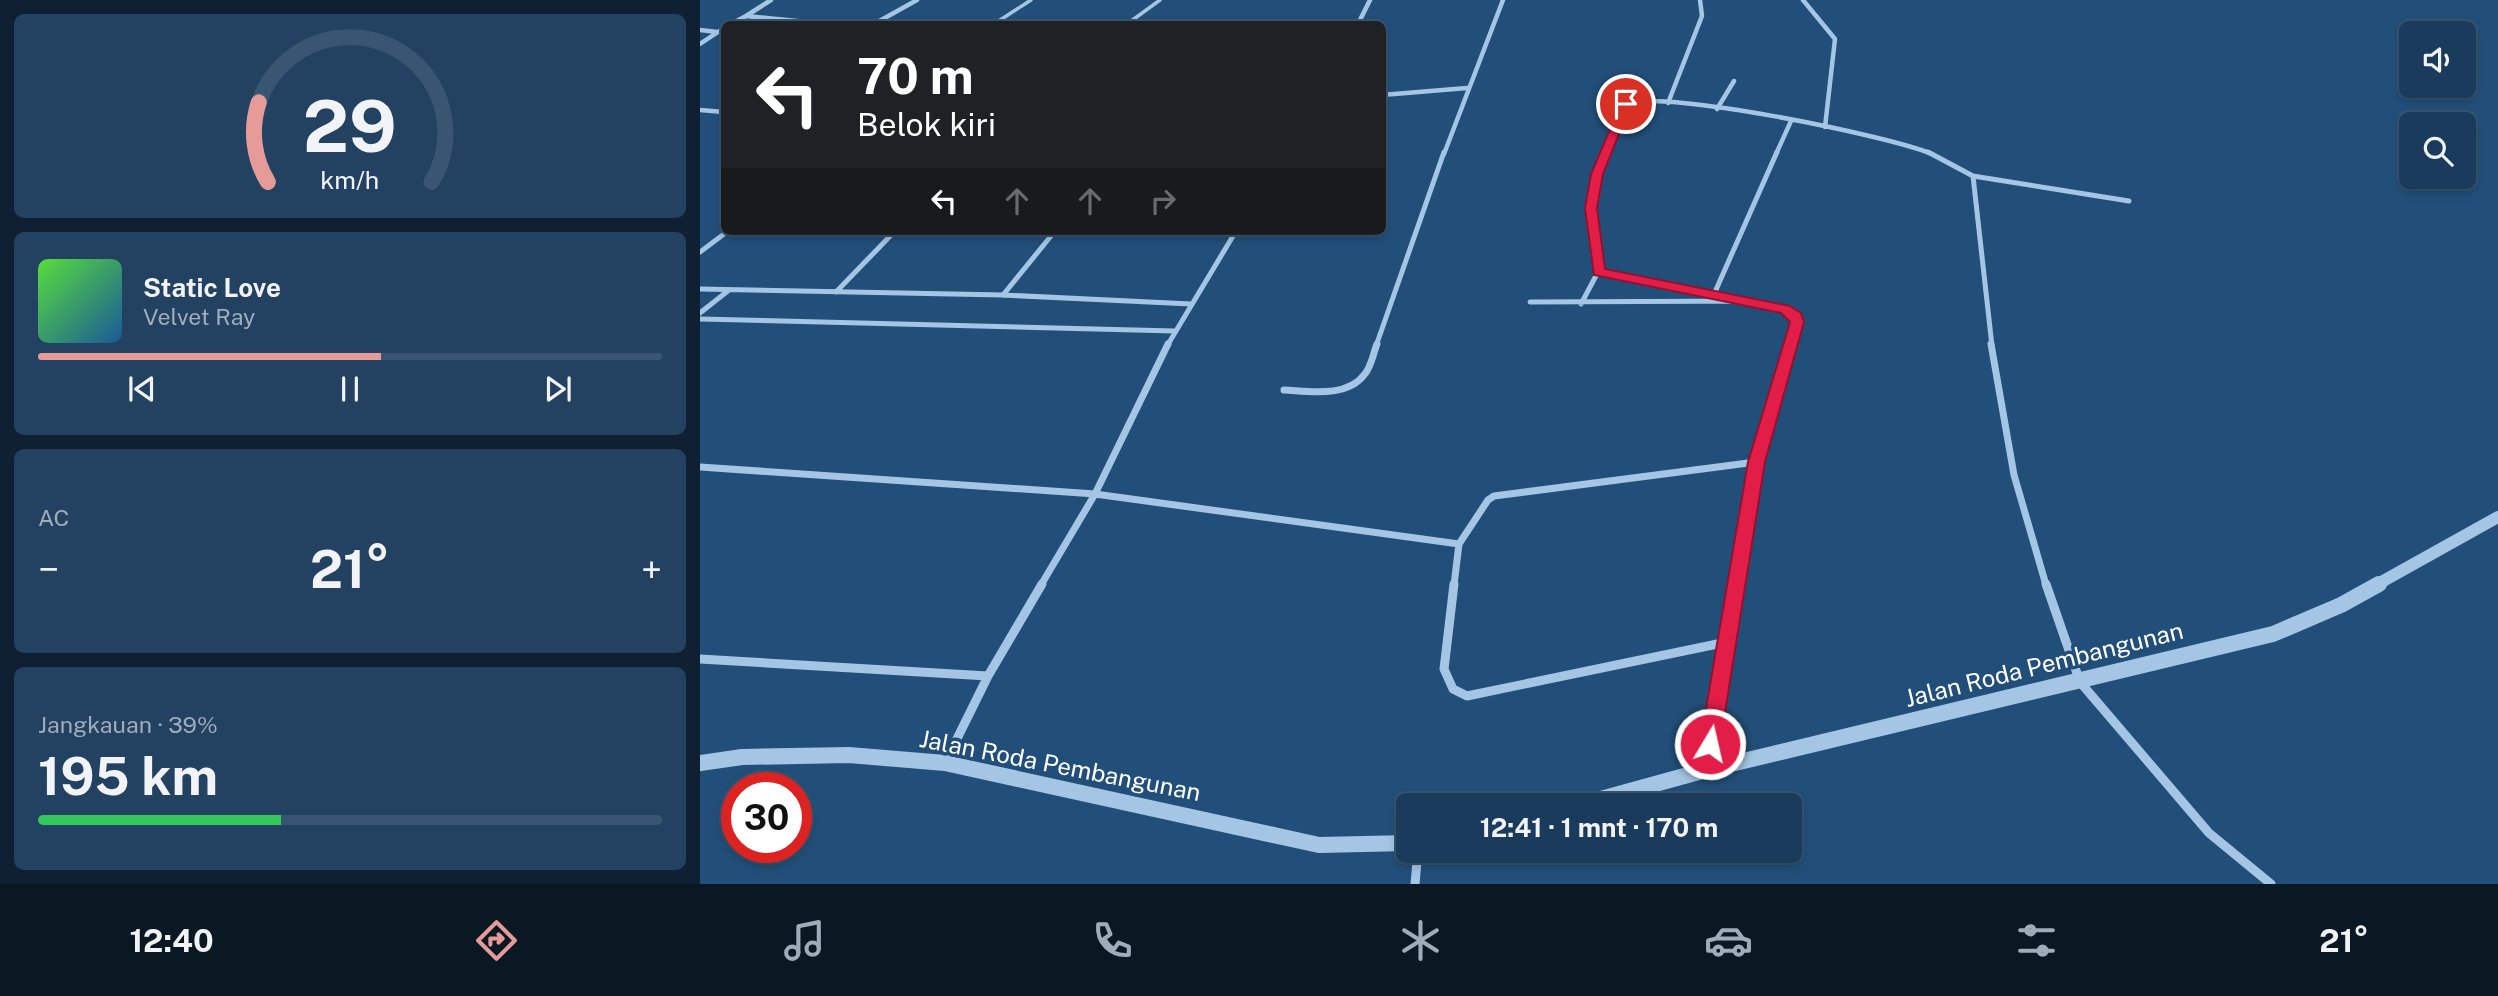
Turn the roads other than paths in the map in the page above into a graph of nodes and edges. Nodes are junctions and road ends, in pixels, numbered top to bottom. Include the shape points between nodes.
1 (771, 0) edge
2 (917, 0) edge
3 (1031, 0) edge
4 (1160, 0) edge
5 (1370, 0) edge
6 (1503, 0) edge
7 (1700, 0) edge
8 (1803, 0) edge
9 (747, 16) junction
10 (737, 21) edge
11 (797, 21) edge
12 (879, 21) edge
13 (999, 21) edge
14 (1131, 21) edge
15 (1359, 21) edge
16 (700, 30) edge
17 (721, 30) edge
18 (718, 32) junction
19 (700, 44) edge
20 (1734, 81) dead end
21 (1467, 88) junction
22 (1386, 95) edge
23 (1668, 103) junction
24 (1717, 109) junction
25 (700, 110) edge
26 (721, 112) edge
27 (1791, 121) junction
28 (1825, 127) junction
29 (1973, 176) junction
30 (2129, 201) dead end
31 (723, 235) edge
32 (891, 235) edge
33 (1052, 235) edge
34 (1234, 235) edge
35 (700, 252) edge
36 (1598, 272) junction
37 (700, 289) edge
38 (729, 290) junction
39 (836, 292) junction
40 (1003, 295) junction
41 (1712, 297) junction
42 (1530, 302) dead end
43 (1191, 304) junction
44 (1581, 304) junction
45 (700, 313) edge
46 (700, 319) edge
47 (1174, 331) junction
48 (1284, 390) dead end
49 (1756, 462) junction
50 (700, 467) edge
51 (1095, 494) junction
52 (2498, 517) edge
53 (1459, 544) junction
54 (1727, 642) junction
55 (700, 659) edge
56 (988, 676) junction
57 (2080, 682) junction
58 (700, 763) edge
59 (945, 763) junction
60 (1706, 770) junction
61 (1623, 793) edge
62 (1396, 843) edge
63 (1417, 863) edge
64 (1415, 884) edge
65 (2271, 884) edge

1 - 9 street
2 - 12 street
3 - 13 lane
4 - 14 lane
5 - 15 street
6 - 21 street
7 - 23 street via 1702,16
8 - 28 street via 1835,39
9 - 10 street
9 - 11 street
16 - 18 street
17 - 18 street
18 - 19 street
20 - 24 street
21 - 22 street
21 - 48 street via 1366,374 1360,382 1335,389
23 - 24 street
23 - 36 street via 1636,100 1626,104 1597,174 1591,208
24 - 27 street
25 - 26 street
27 - 28 street
27 - 41 street
28 - 29 street via 1929,152
29 - 30 street
29 - 57 street via 1992,349 2014,475 2058,626
31 - 35 street
32 - 39 street
33 - 40 street
34 - 43 street
36 - 41 street
36 - 44 street
37 - 38 street
38 - 39 street
38 - 45 street
39 - 40 street
40 - 43 street
41 - 44 street
41 - 49 street via 1786,309 1796,316
42 - 44 street
43 - 47 street
46 - 47 street
47 - 51 street
49 - 53 street via 1494,496 1482,506
49 - 54 street
50 - 51 street
51 - 53 street
51 - 56 street
52 - 57 street, Jalan Roda Pembangunan via 2341,605 2273,634
53 - 54 street via 1444,669 1453,689 1466,696
54 - 60 street
55 - 56 street
56 - 59 street
57 - 60 street, Jalan Roda Pembangunan
57 - 65 street via 2209,833
58 - 59 street, Jalan Roda Pembangunan via 742,757 849,755
59 - 62 street, Jalan Roda Pembangunan via 1319,845
60 - 61 street, Jalan Roda Pembangunan
63 - 64 street

